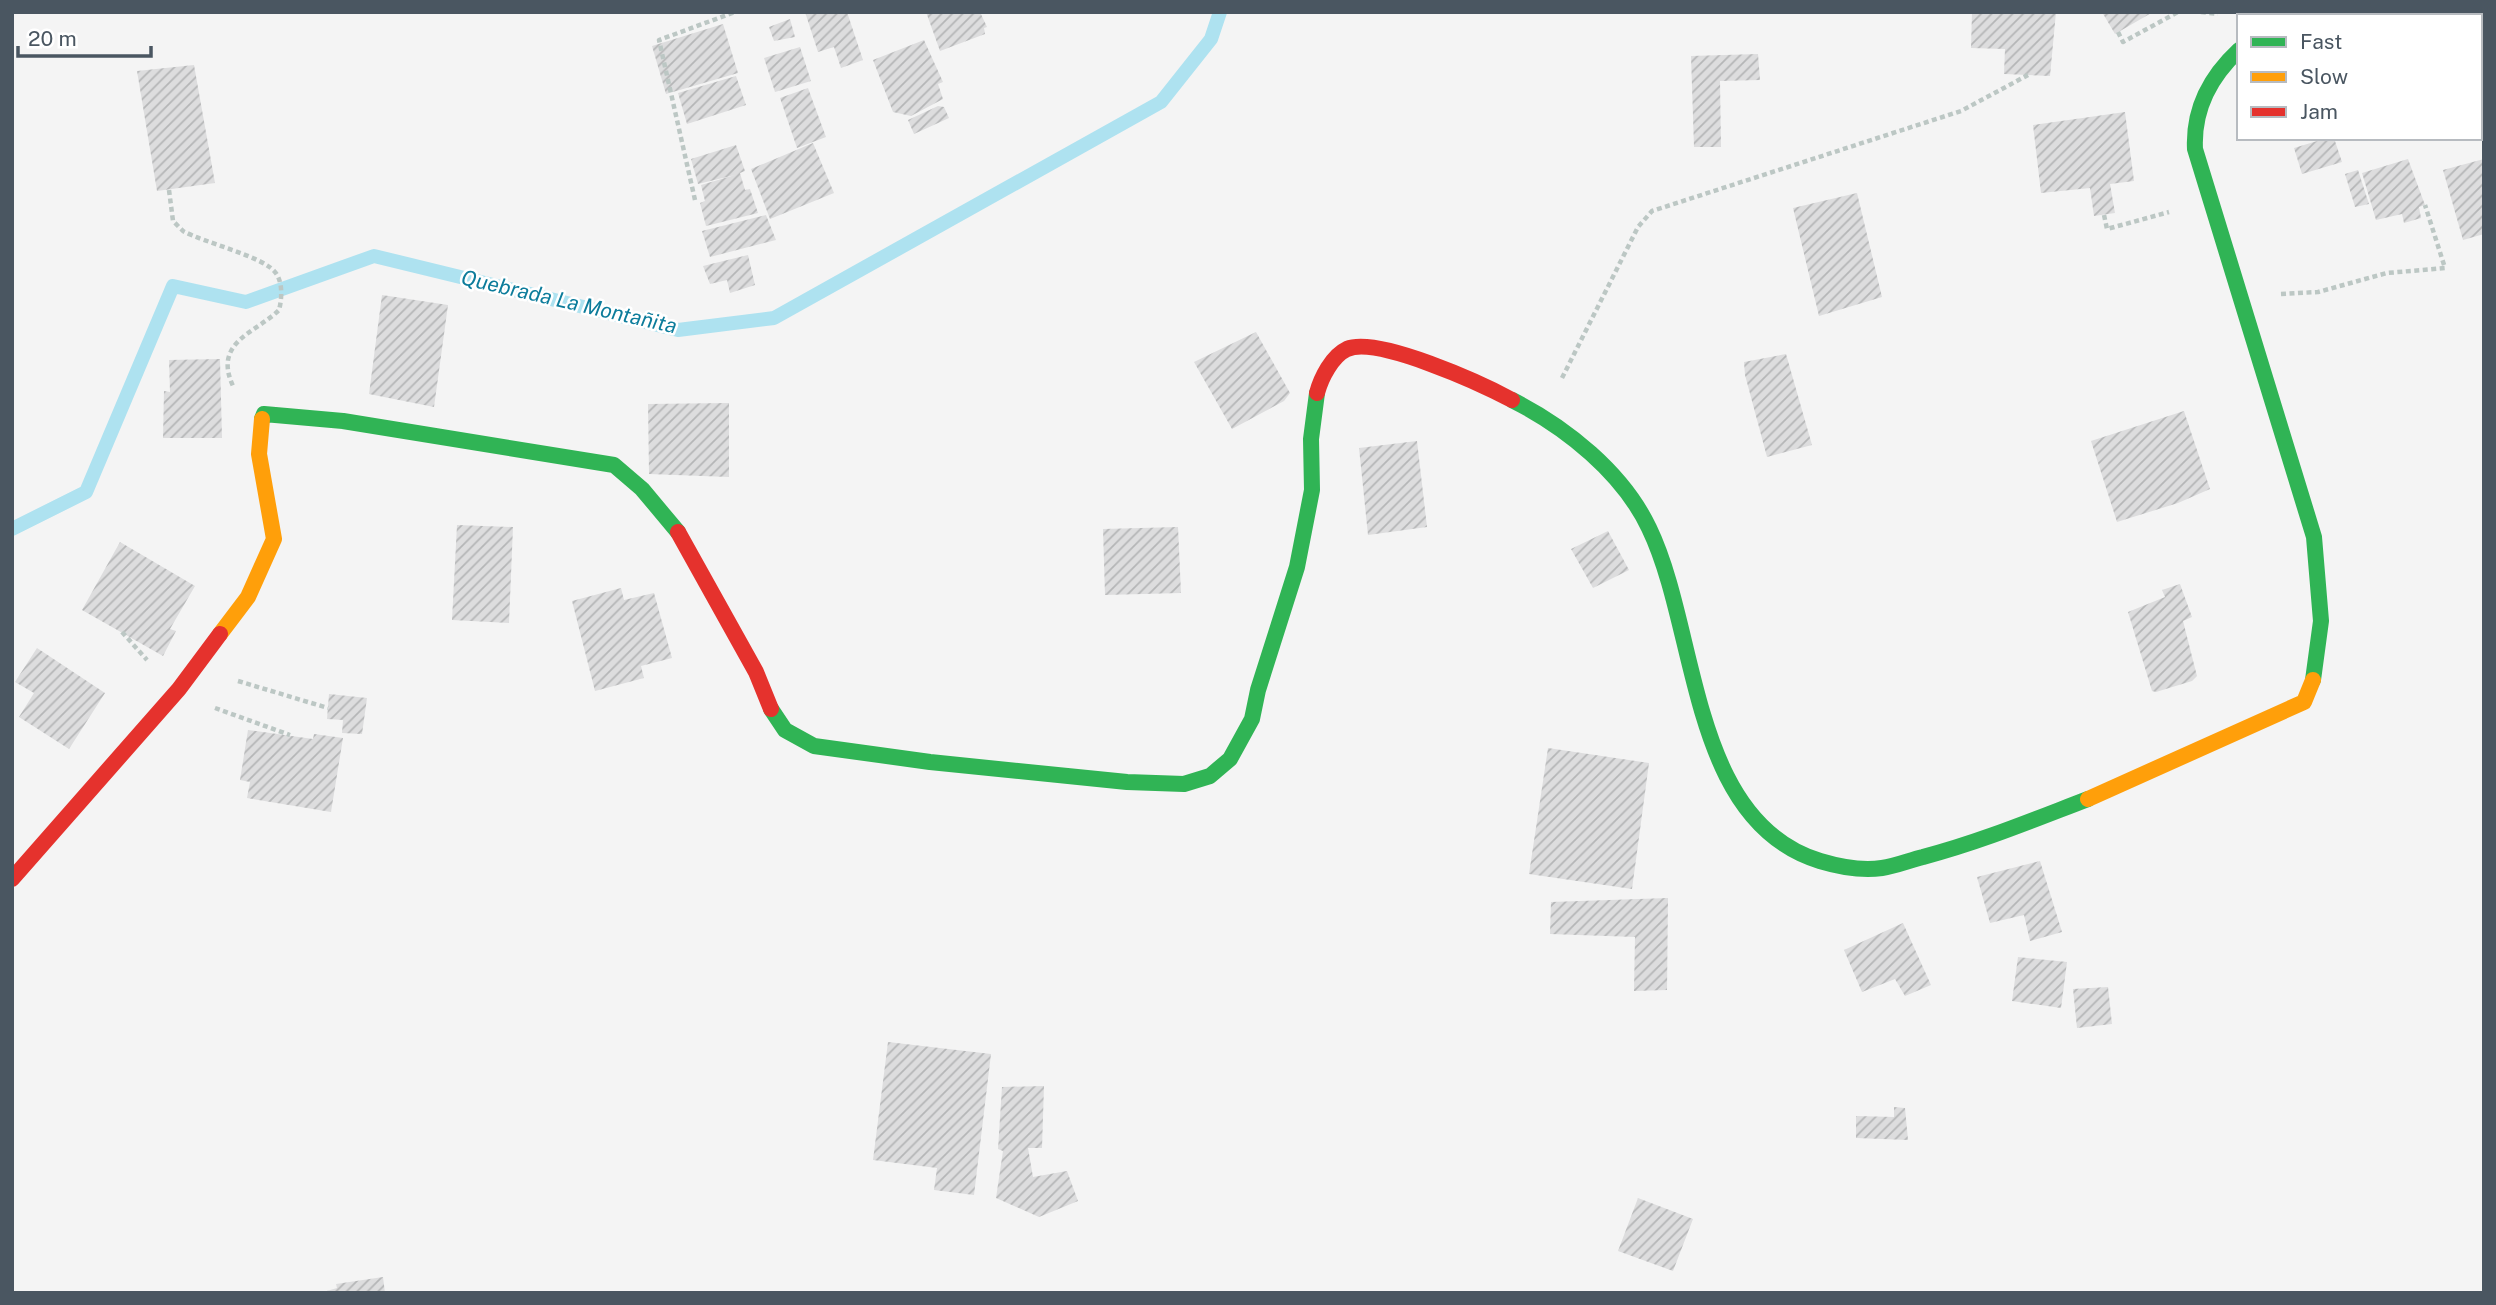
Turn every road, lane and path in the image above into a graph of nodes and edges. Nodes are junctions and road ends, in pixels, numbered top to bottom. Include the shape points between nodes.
1 (735, 12) edge
2 (2178, 12) edge
3 (2201, 12) edge
4 (2210, 13) edge
5 (2118, 32) dead end
6 (2237, 52) edge
7 (2028, 75) dead end
8 (169, 190) dead end
9 (695, 201) dead end
10 (2209, 201) junction
11 (2424, 205) dead end
12 (2104, 215) dead end
13 (2238, 293) junction
14 (264, 414) junction
15 (1543, 417) junction
16 (196, 668) junction
17 (174, 695) junction
18 (328, 708) dead end
19 (290, 736) dead end
20 (12, 879) edge

1 - 9 path via 659,40
2 - 5 path via 2123,42
3 - 4 path
6 - 10 street via 2213,76 2200,106 2195,144
7 - 15 path via 1961,111 1652,211 1638,227
8 - 14 path via 173,221 183,231 265,264 279,278 279,310 242,335 229,358 230,381 240,399
10 - 12 path via 2107,229
10 - 13 street
11 - 13 path via 2445,268 2387,273 2318,292
13 - 15 street via 2314,537 2321,641 2315,680 2304,702 2113,790 1968,845 1882,868 1840,867 1801,855 1748,814 1723,773 1677,621 1664,561 1648,525 1621,485 1576,441
14 - 15 street via 343,421 614,465 676,528 785,730 814,746 1068,777 1184,785 1210,776 1230,759 1252,719 1308,519 1317,390 1329,365 1348,349 1370,347 1462,374
14 - 16 street via 259,454 274,539 248,597
16 - 17 street
16 - 18 path
17 - 19 path
17 - 20 street

